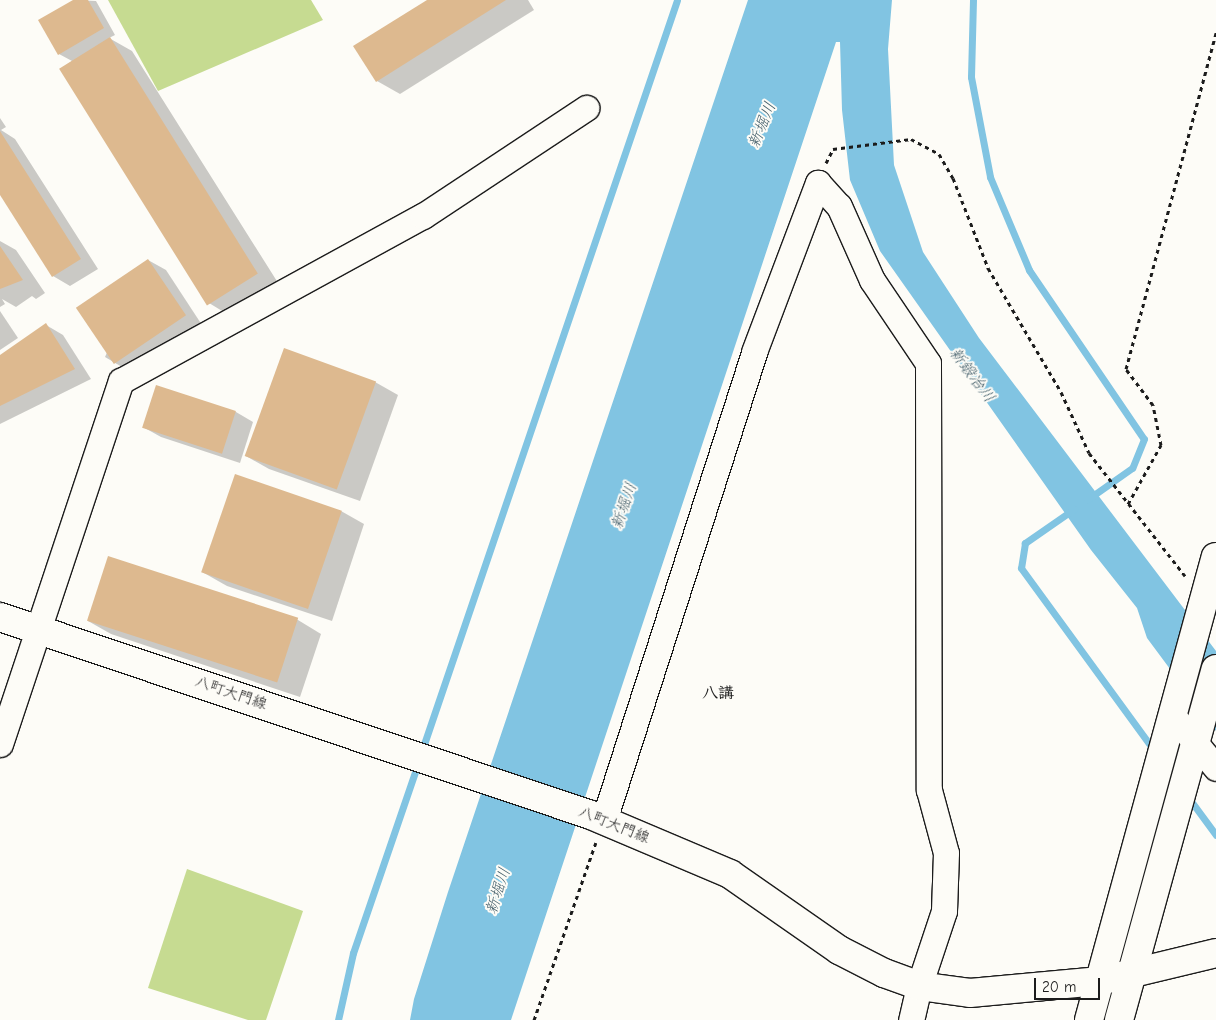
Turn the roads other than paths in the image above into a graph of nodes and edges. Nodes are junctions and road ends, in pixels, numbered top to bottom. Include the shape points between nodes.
1 (586, 108) dead end
2 (1216, 557) edge
3 (0, 617) edge
4 (38, 628) junction
5 (1216, 669) edge
6 (1174, 717) junction
7 (0, 744) edge
8 (1195, 744) junction
9 (1216, 768) edge
10 (597, 817) junction
11 (1216, 953) edge
12 (1132, 973) junction
13 (1100, 981) junction
14 (919, 986) junction
15 (911, 1020) edge
16 (1089, 1020) edge
17 (1119, 1020) edge

1 - 4 street via 423,216 120,381
2 - 6 main road
3 - 4 main road, 八町大門線
4 - 7 street
4 - 10 main road, 八町大門線
5 - 8 main road
6 - 8 street
6 - 13 main road
8 - 9 street
8 - 12 main road
10 - 14 main road, 八町大門線 via 730,874 840,950 884,973
10 - 14 street via 754,352 818,183 839,206 872,280 928,364 930,790 946,852 944,911
11 - 12 main road, 八町大門線
12 - 13 main road, 八町大門線
12 - 17 main road
13 - 14 main road, 八町大門線 via 970,993
13 - 16 main road
14 - 15 street

